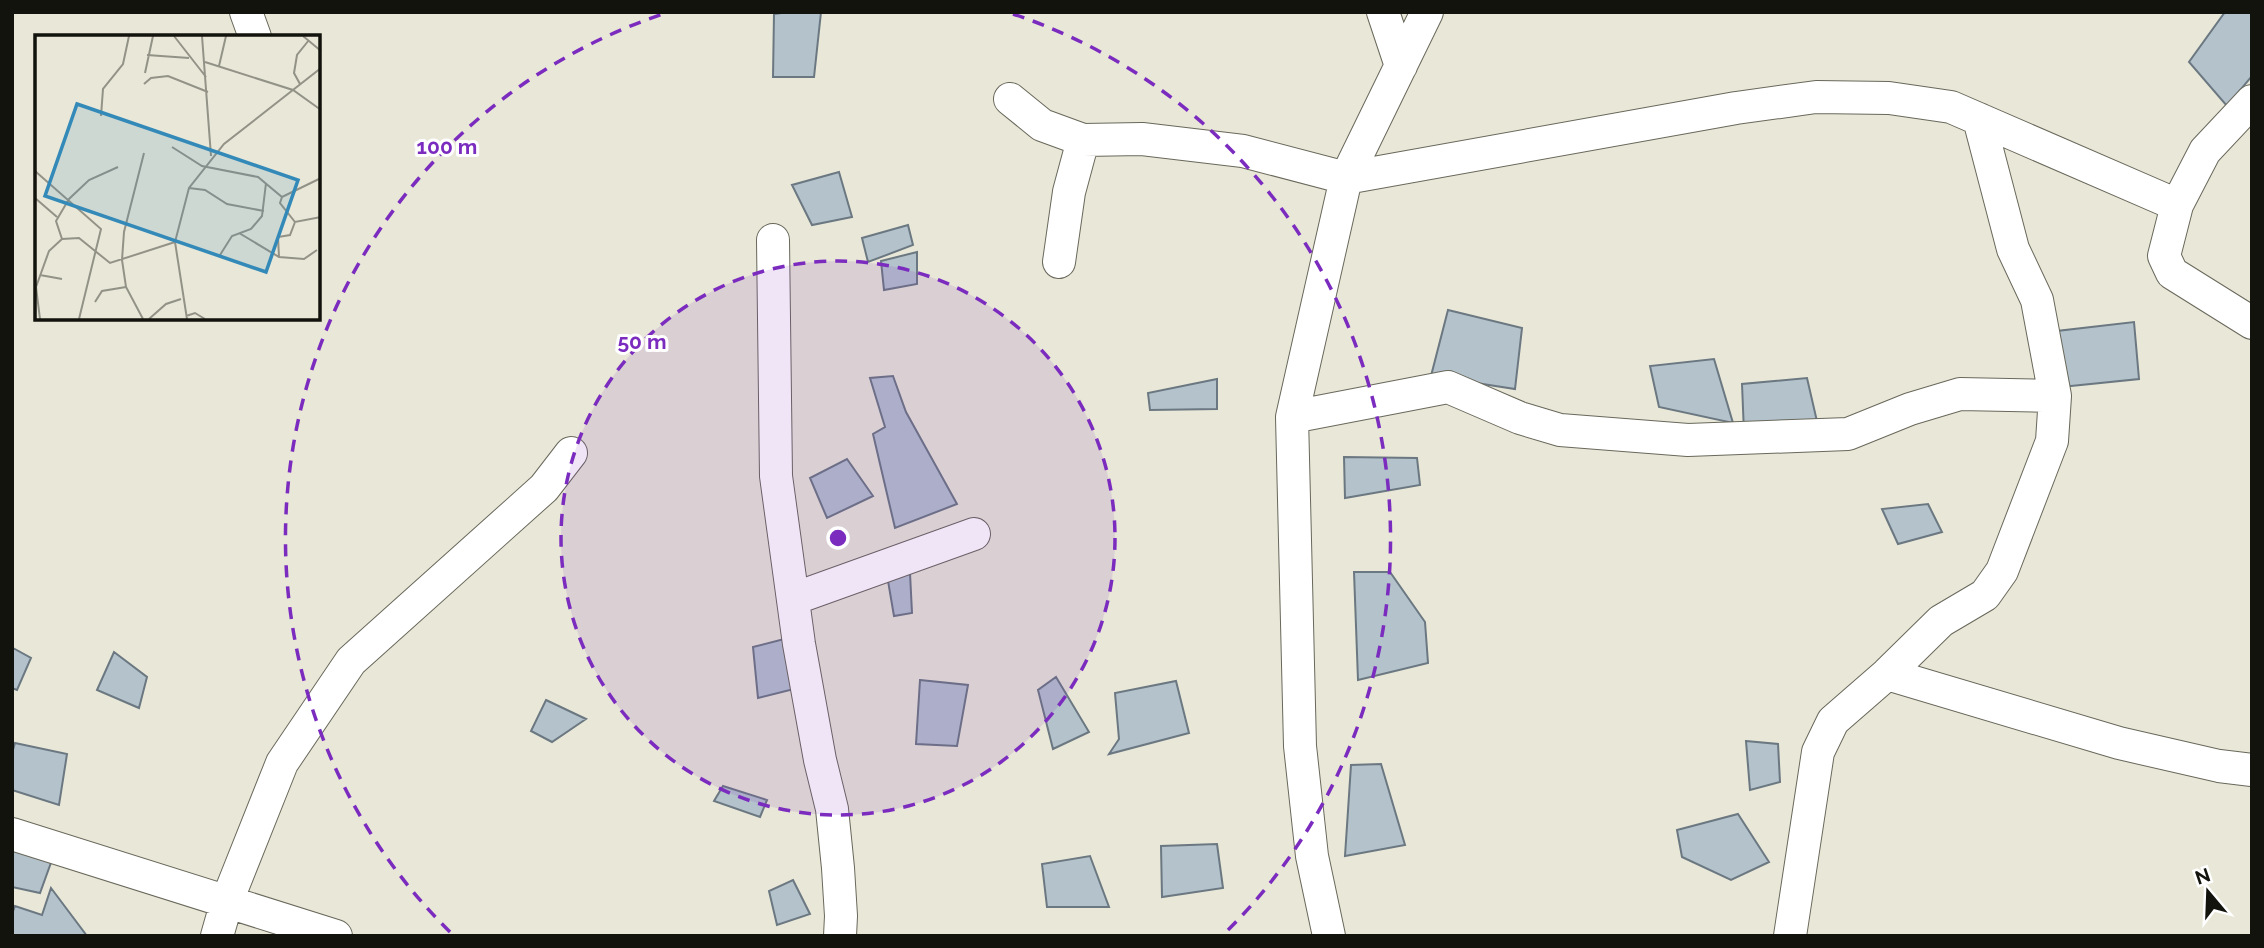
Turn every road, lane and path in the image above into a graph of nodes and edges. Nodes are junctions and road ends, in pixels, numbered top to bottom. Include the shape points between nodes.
1 (246, 12) edge
2 (1382, 12) edge
3 (1427, 12) edge
4 (254, 35) edge
5 (1401, 66) junction
6 (1010, 99) dead end
7 (2252, 101) edge
8 (1979, 119) junction
9 (1083, 140) junction
10 (1346, 178) junction
11 (2177, 205) junction
12 (773, 240) dead end
13 (1059, 262) dead end
14 (2252, 323) edge
15 (2055, 396) junction
16 (1292, 417) junction
17 (571, 453) dead end
18 (974, 534) dead end
19 (793, 599) junction
20 (1886, 674) junction
21 (2252, 770) edge
22 (12, 834) edge
23 (227, 901) junction
24 (217, 936) edge
25 (336, 936) edge
26 (840, 936) edge
27 (1329, 936) edge
28 (1790, 936) edge

1 - 4 street
2 - 5 street
3 - 5 street
5 - 10 street
6 - 9 street via 1042,125
7 - 11 street via 2205,151
8 - 10 street via 1951,107 1889,98 1816,97 1569,136
8 - 11 street
8 - 15 street via 2013,249 2037,300
9 - 10 street via 1142,139 1243,150
9 - 13 street via 1069,192
10 - 16 street
11 - 14 street via 2164,256 2172,273
12 - 19 street via 776,476
15 - 16 street via 1960,394 1848,434 1688,440 1560,430 1448,387
15 - 20 street via 2052,441 2002,571 1985,595 1941,621
16 - 27 street via 1300,746 1312,856
17 - 23 street via 544,488 351,661 282,763
18 - 19 street
19 - 26 street via 832,809
20 - 21 street via 2119,743
20 - 28 street via 1833,721 1818,752
22 - 23 street
23 - 24 street
23 - 25 street

